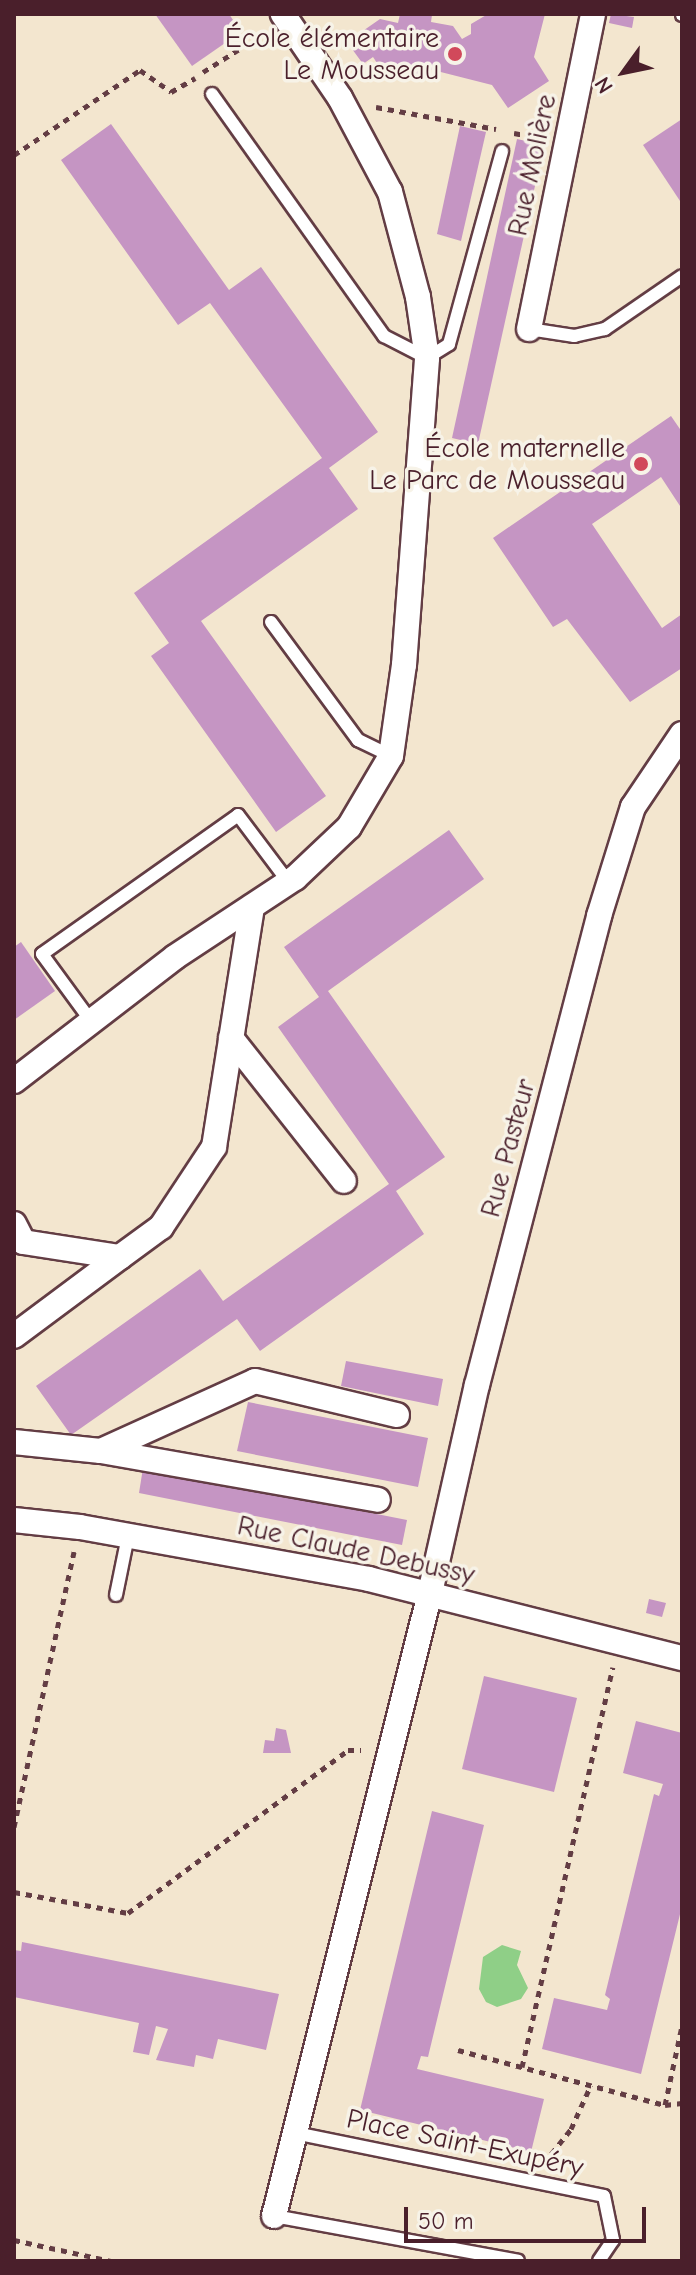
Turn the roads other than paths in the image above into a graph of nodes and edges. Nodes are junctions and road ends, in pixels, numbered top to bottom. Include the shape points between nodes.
1 (593, 14) edge
2 (278, 24) edge
3 (212, 94) dead end
4 (502, 151) dead end
5 (682, 276) edge
6 (529, 329) joint
7 (427, 358) junction
8 (271, 622) dead end
9 (682, 734) edge
10 (391, 756) junction
11 (289, 883) junction
12 (252, 907) junction
13 (91, 1021) junction
14 (231, 1038) junction
15 (14, 1081) edge
16 (344, 1181) dead end
17 (14, 1224) edge
18 (120, 1257) junction
19 (14, 1336) edge
20 (397, 1415) dead end
21 (14, 1442) edge
22 (101, 1451) junction
23 (378, 1500) dead end
24 (14, 1520) edge
25 (128, 1536) junction
26 (430, 1593) junction
27 (116, 1595) dead end
28 (682, 1658) edge
29 (295, 2133) junction
30 (274, 2216) joint
31 (518, 2261) edge
32 (599, 2261) edge

1 - 6 street, Rue Molière
2 - 7 street via 340,98 390,192 418,297
3 - 7 lane via 384,336
4 - 7 lane via 449,344
5 - 6 lane via 605,329 574,336
7 - 10 street via 404,665
8 - 10 lane via 358,740
9 - 26 street, Rue Pasteur via 633,807 599,916 477,1385
10 - 11 street via 349,827
11 - 12 street
11 - 13 lane via 238,815 42,954
12 - 13 street
12 - 14 street
13 - 15 street
14 - 16 street
14 - 18 street via 214,1147 161,1227
17 - 18 street via 23,1242
18 - 19 street
20 - 22 street via 255,1381
21 - 22 street
22 - 23 street
24 - 25 street, Rue Claude Debussy
25 - 26 street, Rue Claude Debussy
25 - 27 lane
26 - 28 street, Rue Claude Debussy
26 - 29 street, Rue Pasteur
29 - 30 street, Rue Pasteur
29 - 32 lane, Place Saint-Exupéry via 604,2196 613,2240
30 - 31 lane

